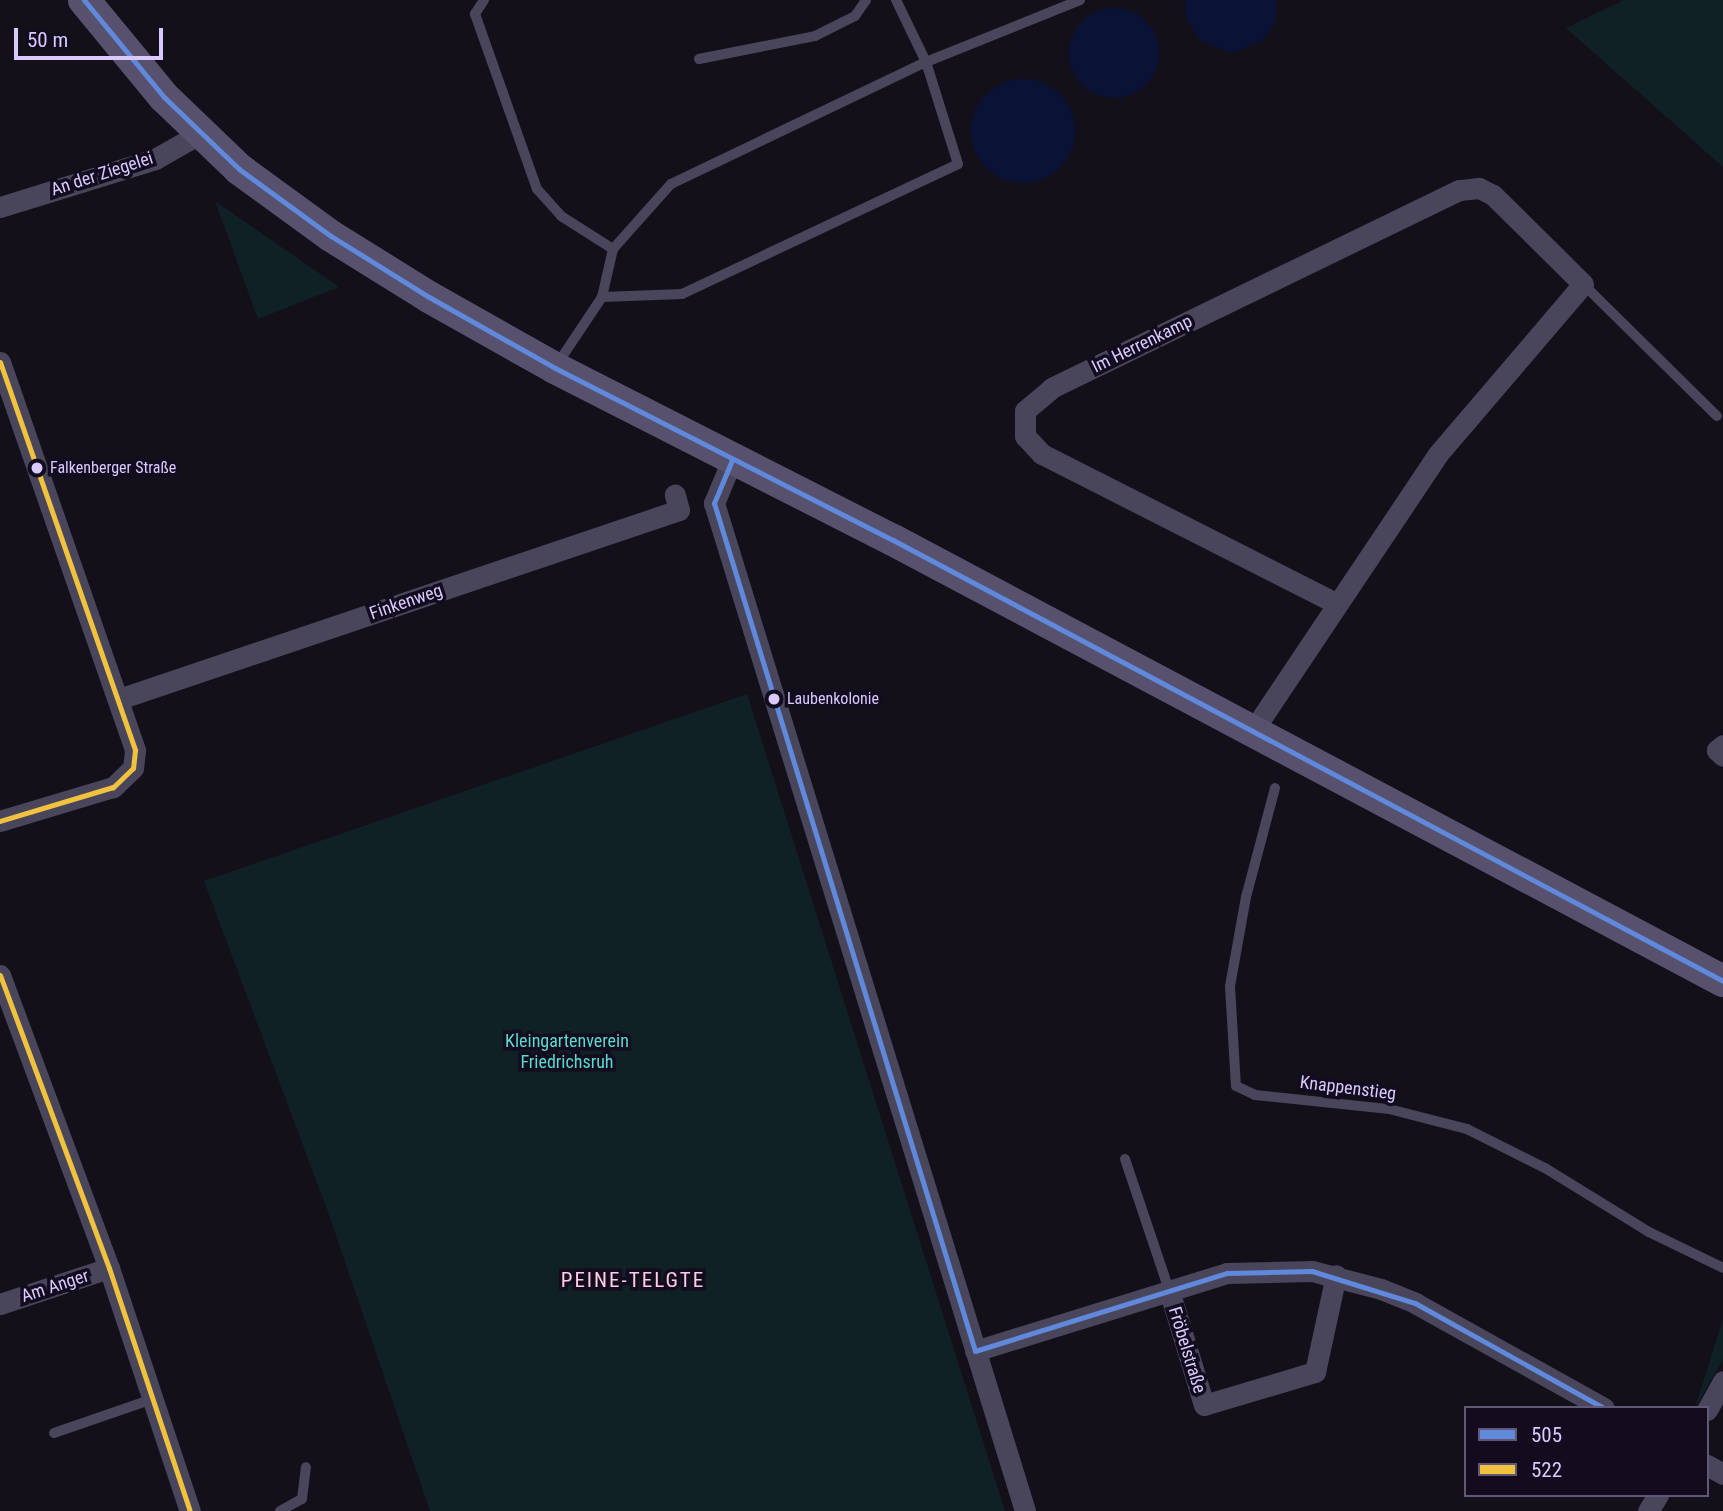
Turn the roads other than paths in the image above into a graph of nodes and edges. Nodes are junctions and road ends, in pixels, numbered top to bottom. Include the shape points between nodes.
1 (84, 0) edge
2 (484, 0) edge
3 (866, 0) edge
4 (896, 0) edge
5 (1080, 0) edge
6 (699, 59) dead end
7 (926, 62) junction
8 (201, 133) junction
9 (0, 207) edge
10 (613, 249) junction
11 (1583, 284) junction
12 (602, 297) junction
13 (0, 362) edge
14 (555, 368) junction
15 (1717, 416) dead end
16 (732, 460) junction
17 (675, 495) dead end
18 (1336, 603) junction
19 (119, 699) junction
20 (1252, 732) junction
21 (1723, 745) edge
22 (1723, 756) edge
23 (1275, 788) dead end
24 (0, 821) edge
25 (0, 975) edge
26 (1723, 981) edge
27 (1125, 1159) dead end
28 (109, 1268) junction
29 (1723, 1268) edge
30 (1336, 1276) junction
31 (1170, 1290) junction
32 (0, 1304) edge
33 (975, 1351) junction
34 (1723, 1381) edge
35 (153, 1399) junction
36 (1600, 1406) edge
37 (1709, 1406) edge
38 (54, 1433) dead end
39 (306, 1467) dead end
40 (190, 1511) edge
41 (280, 1511) edge
42 (1025, 1511) edge

1 - 8 main road via 164,97
2 - 10 lane via 475,14 537,190 561,216
3 - 6 lane via 855,16 815,36
4 - 7 lane
5 - 7 lane
7 - 10 lane via 671,184
7 - 12 lane via 958,164 681,294
8 - 9 street, An der Ziegelei via 155,159
8 - 14 main road via 239,169 331,236
10 - 12 lane
11 - 15 lane, Im Herrenkamp
11 - 18 street via 1438,454
11 - 18 street, Im Herrenkamp via 1493,195 1479,188 1459,190 1052,388 1025,411 1025,436 1042,454
12 - 14 lane
13 - 19 street
14 - 16 main road
16 - 20 main road
16 - 33 street via 714,503
17 - 19 street, Finkenweg via 679,510
18 - 20 street
19 - 24 street via 135,750 134,768 113,787
20 - 26 main road
21 - 22 street via 1717,750
23 - 29 lane, Knappenstieg via 1246,897 1230,986 1236,1086 1255,1095 1389,1109 1467,1129 1545,1168 1649,1232
25 - 28 street
27 - 31 lane
28 - 32 street, Am Anger
28 - 35 street
30 - 31 street, Fröbelstraße via 1280,1268 1245,1271
30 - 31 street, Fröbelstraße via 1315,1372 1204,1405
30 - 36 street, Fröbelstraße via 1415,1303
31 - 33 street, Fröbelstraße
33 - 42 street
34 - 37 street
35 - 38 lane
35 - 40 street
39 - 41 lane via 303,1499

